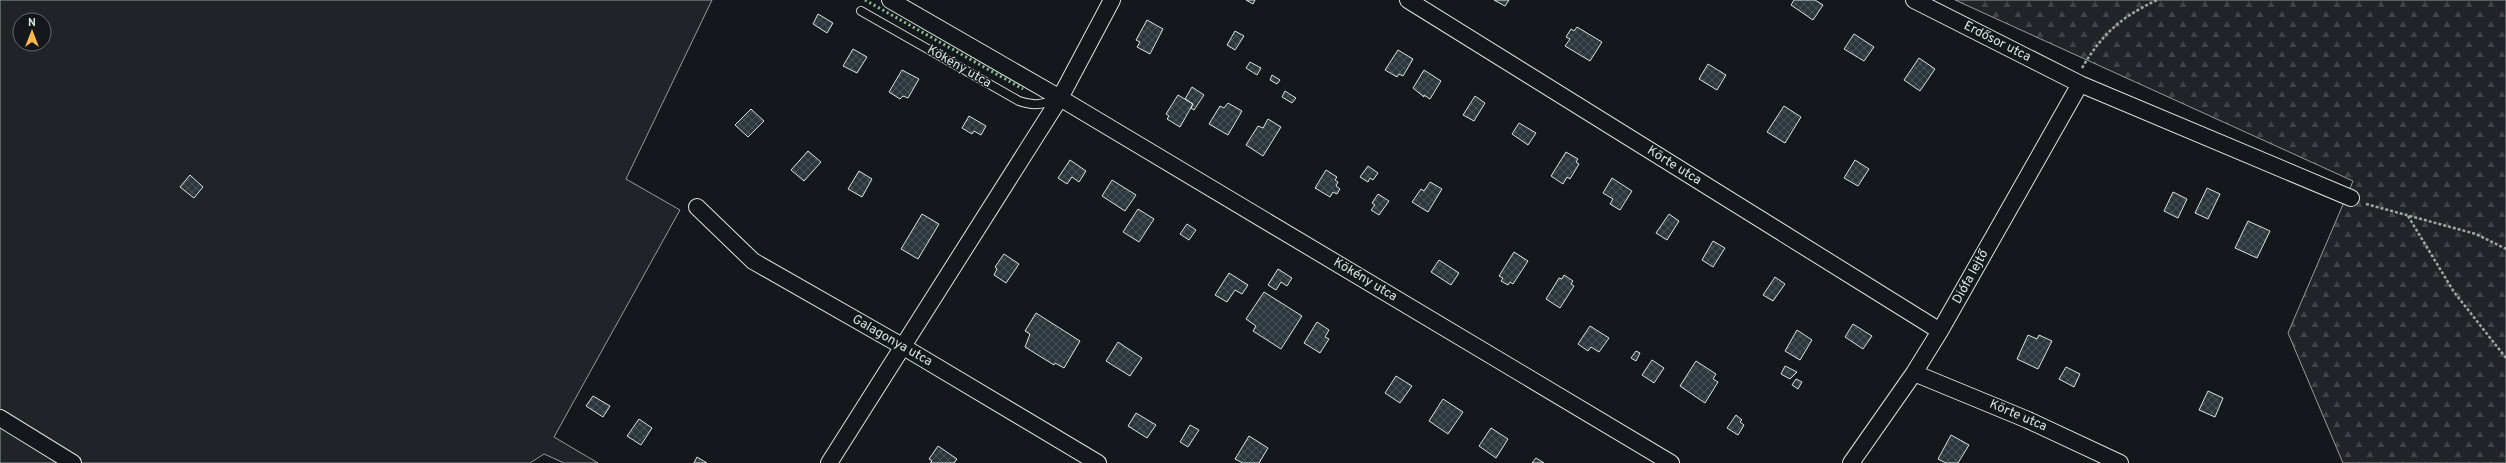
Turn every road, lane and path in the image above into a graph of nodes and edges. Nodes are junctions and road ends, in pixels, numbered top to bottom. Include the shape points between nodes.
1 (890, 0) edge
2 (1112, 0) edge
3 (1408, 0) edge
4 (1914, 0) edge
5 (2157, 0) edge
6 (861, 11) dead end
7 (2077, 82) junction
8 (1060, 98) junction
9 (2351, 198) joint
10 (697, 207) dead end
11 (2408, 216) junction
12 (2506, 249) edge
13 (1940, 331) junction
14 (902, 346) junction
15 (2506, 358) edge
16 (1914, 373) junction
17 (0, 418) edge
18 (73, 463) edge
19 (829, 463) edge
20 (1098, 463) edge
21 (1671, 463) edge
22 (1851, 463) edge
23 (2120, 463) edge

1 - 8 street, Kökény utca
2 - 8 street
3 - 13 street, Körte utca
4 - 7 street, Erdősor utca
5 - 7 path via 2141,7 2103,36
6 - 8 lane, Kökény utca via 1019,101 1031,105 1045,104
7 - 9 street, Erdősor utca
7 - 13 street, Diófa lejtő
8 - 14 street
8 - 21 street, Kökény utca
9 - 11 path
10 - 14 street, Galagonya utca via 753,261
11 - 12 path via 2476,234
11 - 15 path via 2454,292
13 - 16 street, Diófa lejtő
14 - 19 street
14 - 20 street, Galagonya utca
16 - 22 street, Diófa lejtő
16 - 23 street, Körte utca via 2028,420
17 - 18 street

